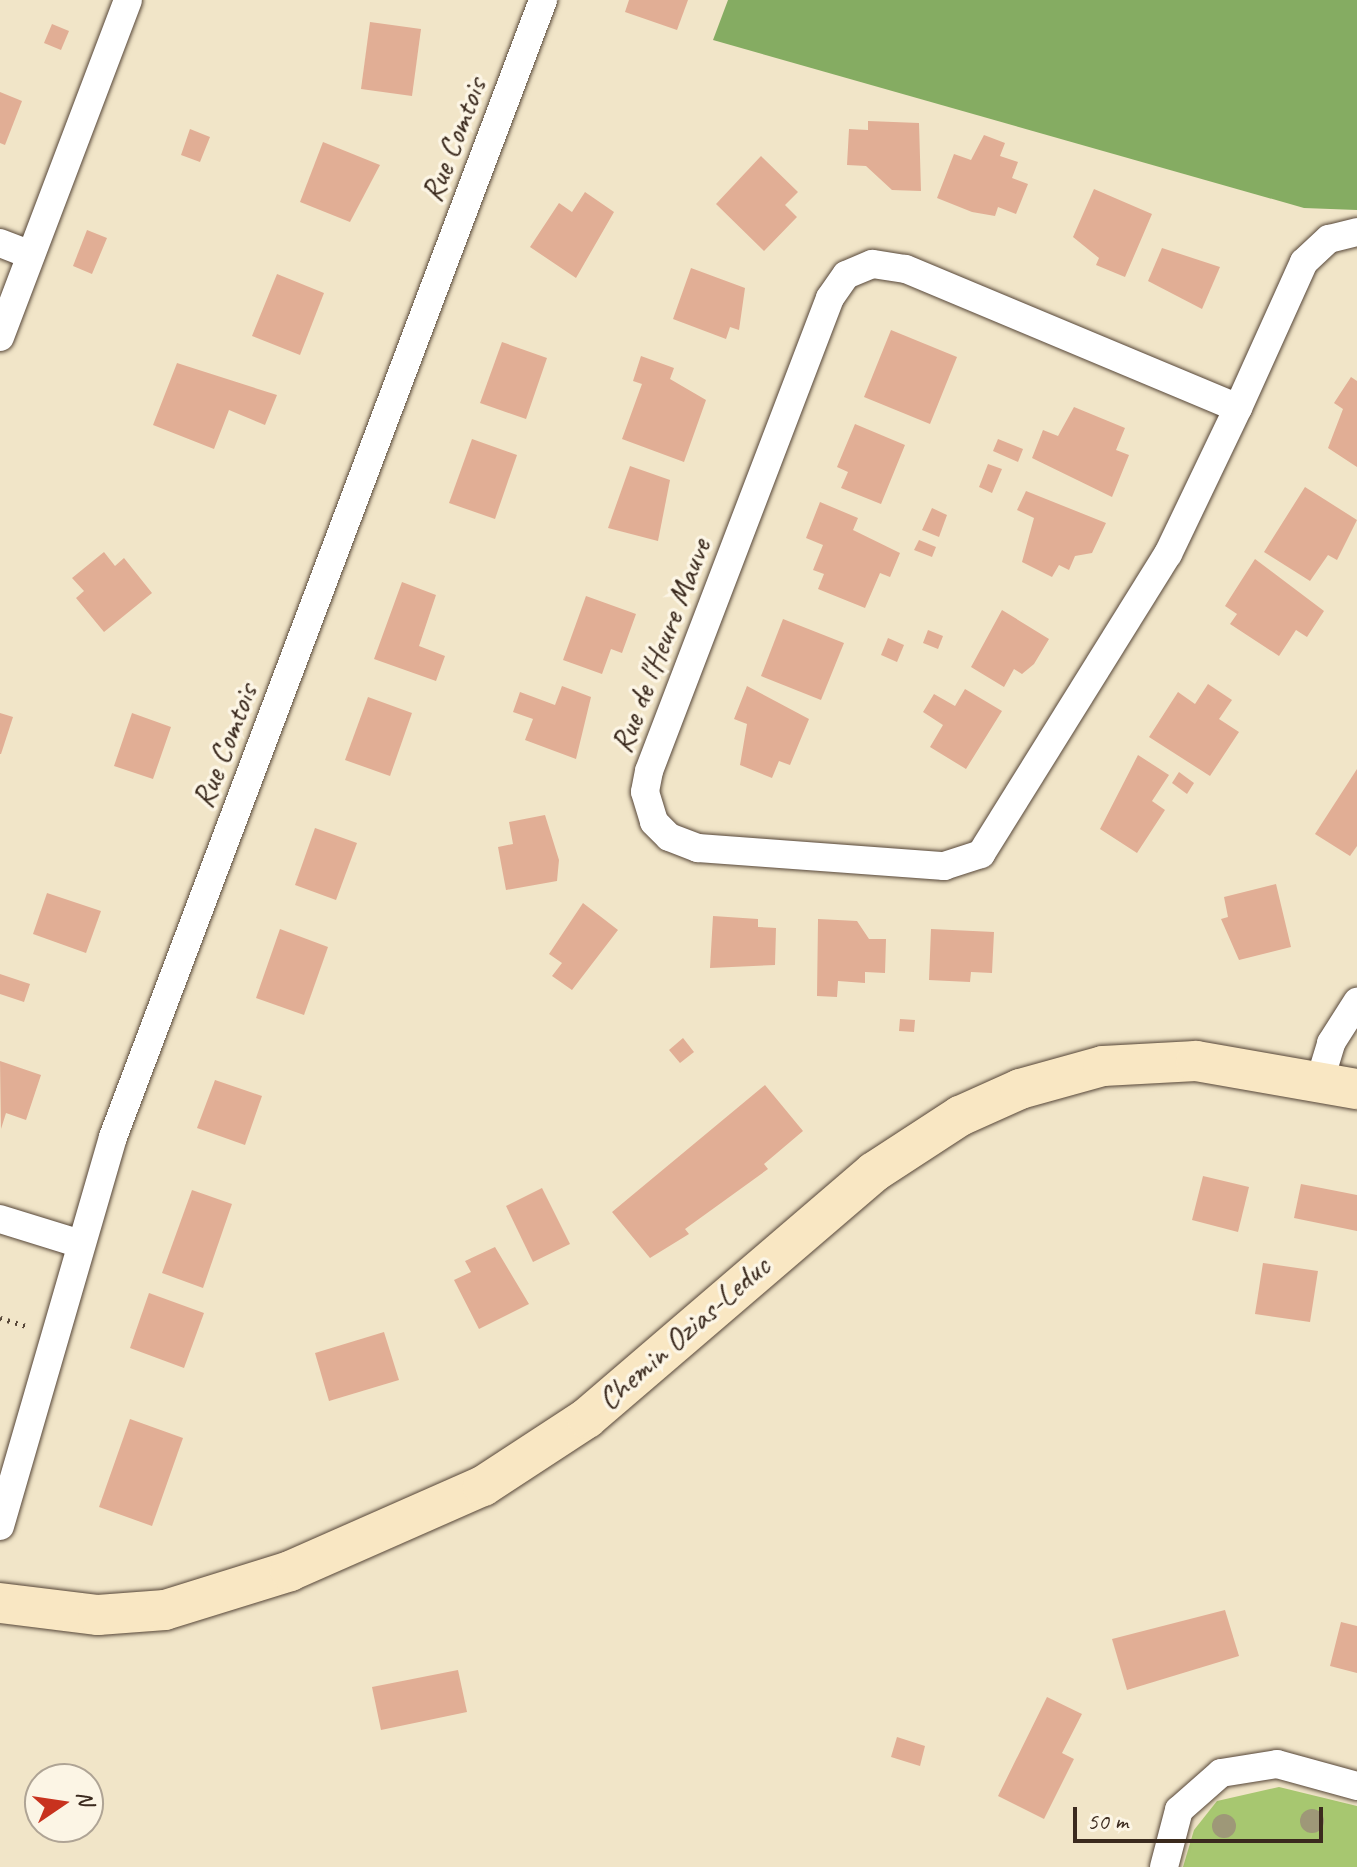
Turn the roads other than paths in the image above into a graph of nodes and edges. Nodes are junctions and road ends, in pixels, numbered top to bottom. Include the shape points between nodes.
1 (128, 0) edge
2 (543, 0) edge
3 (1357, 232) edge
4 (0, 243) edge
5 (31, 255) junction
6 (0, 337) edge
7 (1238, 408) junction
8 (1357, 1002) edge
9 (1338, 1085) edge
10 (0, 1219) edge
11 (81, 1244) junction
12 (0, 1526) edge
13 (0, 1603) edge
14 (1357, 1786) edge
15 (1164, 1867) edge

1 - 5 street
2 - 11 street, Rue Comtois via 113,1137
3 - 7 street, Rue de l'Heure Mauve via 1329,239 1304,262
4 - 5 street
5 - 6 street
7 - 7 street, Rue de l'Heure Mauve via 1107,660 981,854 944,866 698,848 669,837 654,822 645,792 649,771 830,298 846,275 872,264 905,269
8 - 9 street via 1331,1043
9 - 13 street, Chemin Ozias-Leduc via 1228,1064 1136,1062 1020,1089 960,1116 874,1172 587,1418 483,1486 290,1571 165,1610 98,1615
10 - 11 street
11 - 12 street, Rue Comtois
14 - 15 street via 1277,1764 1221,1773 1179,1810

